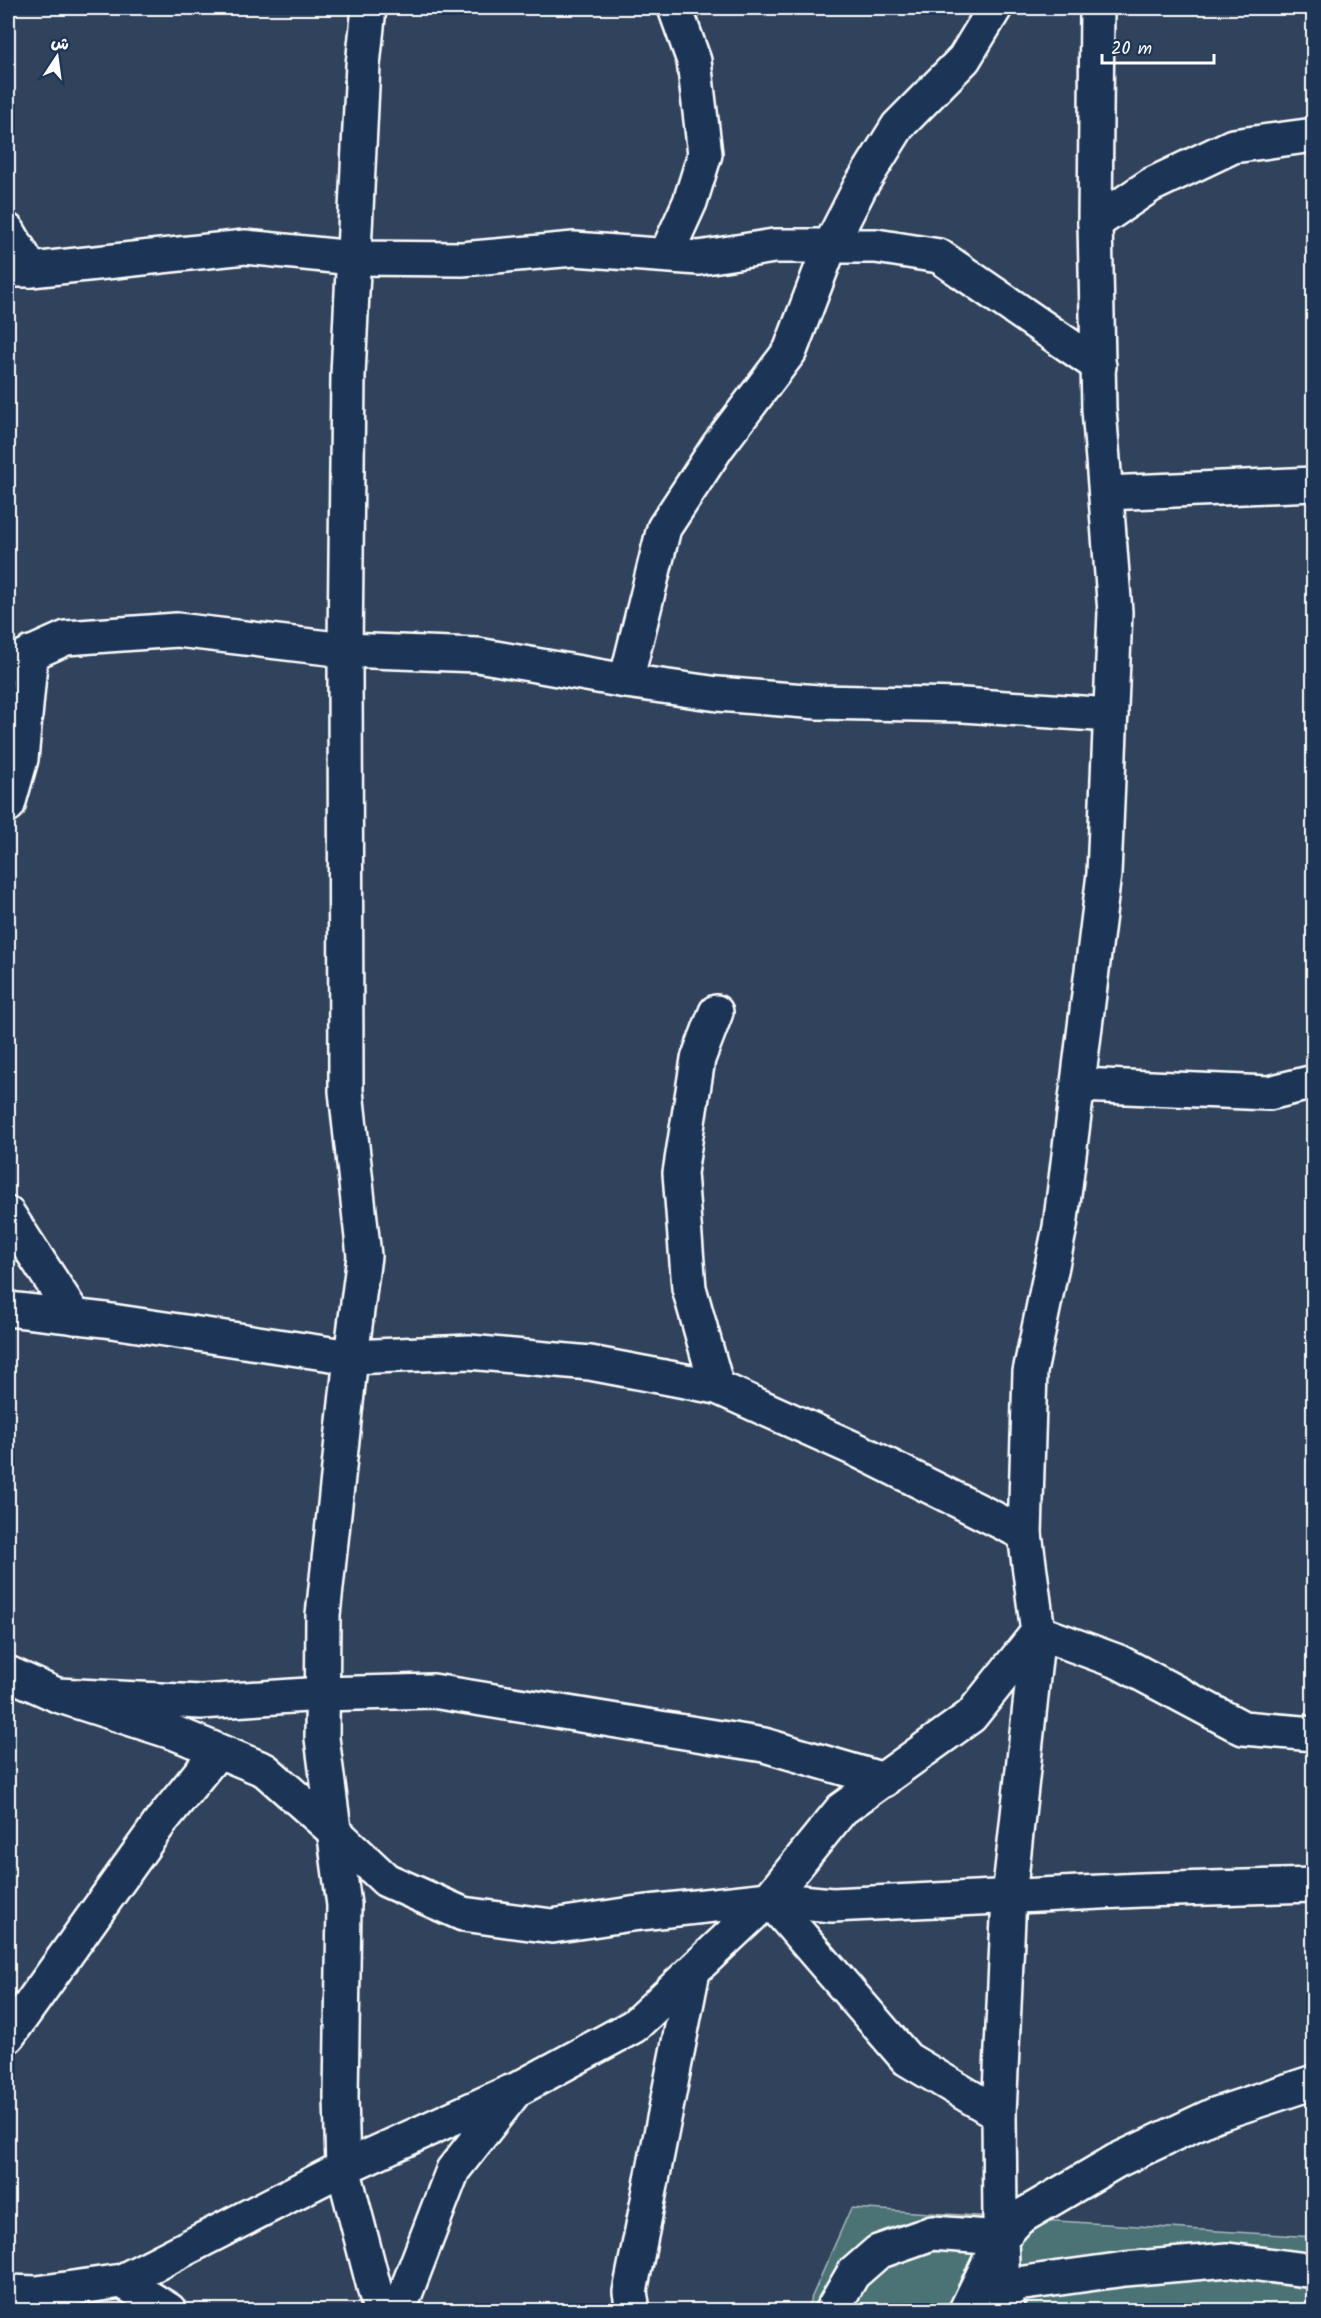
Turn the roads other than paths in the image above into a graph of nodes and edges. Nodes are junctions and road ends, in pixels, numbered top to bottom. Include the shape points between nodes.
1 (369, 8) edge
2 (675, 8) edge
3 (995, 8) edge
4 (1097, 8) edge
5 (1314, 135) edge
6 (1095, 223) junction
7 (8, 231) edge
8 (831, 246) junction
9 (666, 255) junction
10 (354, 258) junction
11 (19, 270) edge
12 (1099, 366) junction
13 (1314, 484) edge
14 (1106, 493) junction
15 (345, 650) junction
16 (19, 659) edge
17 (626, 681) junction
18 (1110, 715) junction
19 (8, 805) edge
20 (716, 1012) dead end
21 (1314, 1082) edge
22 (1079, 1085) junction
23 (1269, 1093) junction
24 (1314, 1100) edge
25 (8, 1214) edge
26 (8, 1309) edge
27 (75, 1317) junction
28 (351, 1357) junction
29 (717, 1388) junction
30 (1024, 1534) junction
31 (1038, 1632) junction
32 (8, 1673) edge
33 (322, 1694) junction
34 (57, 1695) junction
35 (1314, 1734) edge
36 (218, 1751) junction
37 (884, 1780) junction
38 (334, 1830) junction
39 (1314, 1885) edge
40 (1008, 1897) junction
41 (769, 1899) junction
42 (693, 1971) junction
43 (8, 2036) edge
44 (1314, 2082) edge
45 (516, 2090) junction
46 (999, 2114) junction
47 (343, 2168) junction
48 (1001, 2238) junction
49 (1314, 2271) edge
50 (122, 2281) junction
51 (8, 2292) edge
52 (1005, 2298) edge
53 (169, 2310) edge
54 (380, 2310) edge
55 (399, 2310) edge
56 (633, 2310) edge
57 (832, 2310) edge
58 (966, 2310) edge

1 - 10 street
2 - 9 street via 694,61 705,154 690,202
3 - 8 street via 964,59 898,126 860,187
4 - 6 street
5 - 6 street via 1233,146 1151,185
6 - 12 street
7 - 11 street
8 - 9 street via 774,246 699,258
8 - 12 street via 876,246 939,256
8 - 17 street via 790,351 718,446 664,528
9 - 10 street via 574,249 462,259
10 - 11 street via 245,247
10 - 15 street via 348,375
12 - 14 street
13 - 14 street
14 - 18 street via 1115,612
15 - 16 street via 177,630 66,638
15 - 17 street via 478,655
15 - 28 street via 346,1090 364,1256
16 - 19 street via 21,759
17 - 18 street via 818,702 963,705
18 - 22 street via 1104,874
20 - 29 street via 698,1059 680,1173 689,1288
21 - 23 street
22 - 23 street
22 - 30 street via 1060,1227 1030,1372
23 - 24 street
25 - 27 street
26 - 27 street
27 - 28 street
28 - 29 street via 469,1352 590,1363
28 - 33 street via 323,1616
29 - 30 street via 857,1450
30 - 31 street
31 - 35 street via 1119,1662 1243,1728
31 - 37 street via 971,1716
31 - 40 street
32 - 34 street
33 - 34 street via 201,1702
33 - 37 street via 433,1691 764,1745
33 - 38 street via 322,1738
34 - 36 street
36 - 38 street via 265,1770
36 - 43 street via 162,1820
37 - 41 street via 842,1809
38 - 41 street via 386,1880 463,1914 552,1926
38 - 47 street via 344,1905
39 - 40 street
40 - 41 street via 832,1905
40 - 46 street
41 - 42 street
41 - 46 street via 907,2059
42 - 45 street via 634,2026
42 - 56 street via 630,2292
44 - 48 street via 1214,2115 1116,2161 1019,2218
45 - 47 street
45 - 55 street via 453,2170
46 - 48 street
47 - 50 street
47 - 54 street
48 - 52 street
48 - 57 street via 932,2233 878,2252 852,2274
48 - 58 street
49 - 52 street via 1228,2260 1125,2269
50 - 51 street via 38,2293
50 - 53 street

